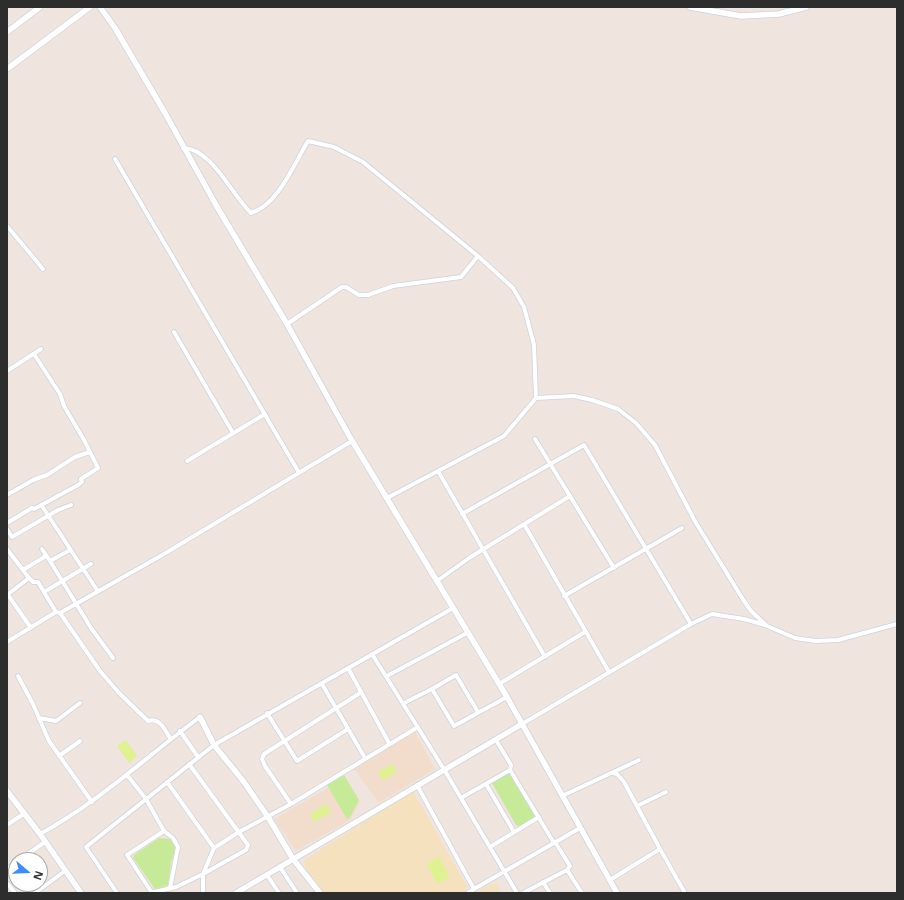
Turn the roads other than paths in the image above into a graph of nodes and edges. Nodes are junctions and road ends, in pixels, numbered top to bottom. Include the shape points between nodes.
1 (40, 7) edge
2 (90, 7) edge
3 (100, 7) edge
4 (690, 7) edge
5 (806, 7) edge
6 (7, 32) edge
7 (7, 69) edge
8 (183, 148) junction
9 (115, 159) dead end
10 (7, 226) edge
11 (478, 256) junction
12 (43, 269) dead end
13 (287, 324) junction
14 (174, 332) dead end
15 (42, 349) dead end
16 (34, 354) junction
17 (7, 371) edge
18 (536, 398) junction
19 (265, 414) junction
20 (234, 433) junction
21 (535, 439) dead end
22 (352, 441) junction
23 (90, 452) junction
24 (187, 462) dead end
25 (550, 464) junction
26 (298, 471) dead end
27 (438, 471) junction
28 (7, 495) edge
29 (570, 496) junction
30 (387, 498) junction
31 (72, 505) dead end
32 (42, 506) junction
33 (462, 514) junction
34 (48, 517) junction
35 (7, 523) edge
36 (524, 524) junction
37 (682, 528) dead end
38 (7, 529) edge
39 (7, 549) edge
40 (42, 549) dead end
41 (483, 549) junction
42 (646, 549) junction
43 (70, 550) junction
44 (46, 556) junction
45 (50, 561) junction
46 (91, 564) dead end
47 (614, 568) junction
48 (83, 569) junction
49 (23, 570) junction
50 (29, 578) junction
51 (437, 581) junction
52 (61, 582) junction
53 (97, 590) junction
54 (44, 592) junction
55 (8, 595) edge
56 (564, 596) junction
57 (75, 604) junction
58 (453, 608) junction
59 (58, 612) junction
60 (691, 624) junction
61 (897, 624) edge
62 (767, 626) junction
63 (31, 628) junction
64 (585, 632) dead end
65 (467, 633) junction
66 (7, 642) edge
67 (372, 654) junction
68 (544, 657) junction
69 (113, 658) dead end
70 (348, 668) junction
71 (609, 672) junction
72 (18, 676) dead end
73 (387, 676) junction
74 (322, 684) junction
75 (500, 684) junction
76 (432, 689) junction
77 (360, 693) junction
78 (507, 697) junction
79 (80, 703) dead end
80 (404, 703) junction
81 (337, 708) junction
82 (478, 712) junction
83 (267, 713) junction
84 (200, 717) joint
85 (39, 718) junction
86 (522, 724) junction
87 (418, 727) junction
88 (348, 729) junction
89 (180, 731) junction
90 (170, 738) junction
91 (285, 739) junction
92 (496, 740) junction
93 (80, 741) dead end
94 (389, 744) junction
95 (214, 745) junction
96 (59, 756) junction
97 (198, 757) junction
98 (364, 758) junction
99 (638, 760) dead end
100 (189, 764) junction
101 (445, 770) junction
102 (510, 770) junction
103 (612, 773) junction
104 (127, 775) junction
105 (167, 782) junction
106 (486, 784) junction
107 (416, 785) junction
108 (7, 791) edge
109 (666, 792) dead end
110 (562, 796) junction
111 (461, 798) junction
112 (146, 799) junction
113 (92, 802) junction
114 (291, 804) junction
115 (637, 806) junction
116 (25, 813) junction
117 (268, 817) junction
118 (539, 817) junction
119 (7, 825) edge
120 (580, 828) junction
121 (164, 831) junction
122 (239, 832) junction
123 (514, 832) junction
124 (40, 834) junction
125 (45, 842) junction
126 (554, 842) junction
127 (490, 847) junction
128 (214, 848) junction
129 (660, 849) junction
130 (31, 852) edge
131 (293, 859) junction
132 (280, 867) junction
133 (568, 870) junction
134 (65, 871) junction
135 (504, 872) junction
136 (203, 874) junction
137 (267, 875) junction
138 (610, 880) junction
139 (544, 882) junction
140 (7, 883) edge
141 (170, 888) junction
142 (474, 889) junction
143 (77, 892) edge
144 (15, 893) edge
145 (35, 893) edge
146 (117, 893) edge
147 (151, 893) edge
148 (203, 893) edge
149 (236, 893) edge
150 (279, 893) edge
151 (297, 893) edge
152 (320, 893) edge
153 (468, 893) edge
154 (517, 893) edge
155 (523, 893) edge
156 (550, 893) edge
157 (582, 893) edge
158 (617, 893) edge
159 (685, 893) edge

1 - 6 street
2 - 7 street
3 - 8 street via 115,28
4 - 5 street via 741,16 779,14
8 - 11 street via 190,148 206,157 251,213 265,206 274,197 308,141 334,146 363,162
8 - 13 street
9 - 19 street
10 - 12 street
11 - 13 street via 461,277 393,286 368,295 359,295 346,287 342,288
11 - 18 street via 514,288 524,307 534,345
13 - 22 street
14 - 20 street
15 - 16 street
16 - 17 street
16 - 23 street via 60,394
18 - 27 street via 504,436
18 - 62 street via 574,396 592,400 618,409 636,423 655,445 699,529 744,601
19 - 20 street
19 - 26 street
20 - 24 street
21 - 25 street
22 - 30 street
22 - 53 street via 164,554
23 - 28 street via 75,457 47,475
23 - 32 street via 98,468 81,479 82,482
25 - 29 street
25 - 33 street
25 - 42 street via 584,445
27 - 30 street
27 - 33 street
29 - 36 street
29 - 47 street
30 - 51 street
31 - 34 street
32 - 34 street
32 - 35 street via 34,510 32,508
33 - 41 street
34 - 38 street via 12,537
34 - 43 street
36 - 41 street
36 - 56 street
37 - 42 street
39 - 49 street
40 - 44 street
41 - 51 street
41 - 68 street
42 - 47 street
42 - 60 street
43 - 45 street
43 - 48 street
44 - 45 street
44 - 49 street
45 - 52 street
46 - 48 street
47 - 56 street
48 - 52 street
48 - 53 street
49 - 50 street
50 - 54 street via 33,582 38,582
50 - 55 street
51 - 58 street
52 - 54 street
52 - 57 street
53 - 57 street
54 - 59 street
55 - 63 street
56 - 71 street
57 - 59 street
57 - 69 street
58 - 65 street
58 - 67 street
59 - 63 street
59 - 90 street via 119,693 148,721 155,720 162,724
60 - 62 street via 712,614
60 - 71 street
61 - 62 street via 838,640 816,641 795,638
63 - 66 street
64 - 68 street
65 - 73 street
65 - 75 street
67 - 70 street
67 - 73 street
68 - 75 street
70 - 74 street
70 - 77 street
71 - 86 street
72 - 85 street
73 - 80 street
74 - 81 street
74 - 83 street
75 - 78 street
76 - 80 street
76 - 82 street via 456,675
76 - 82 street via 454,726
77 - 81 street
77 - 94 street
78 - 82 street
78 - 86 street
79 - 85 street via 56,721
80 - 87 street
81 - 88 street
81 - 91 street
83 - 91 street
83 - 95 street
84 - 89 street
84 - 95 street
85 - 96 street
86 - 92 street
86 - 110 street
87 - 94 street
87 - 101 street
88 - 91 street via 297,761
88 - 98 street
89 - 90 street
89 - 97 street
90 - 104 street
91 - 114 street via 264,754 262,759
92 - 101 street
92 - 102 street via 511,765
93 - 96 street
94 - 98 street
95 - 97 street
95 - 117 street
96 - 113 street
97 - 100 street
98 - 114 street
99 - 103 street
100 - 105 street
100 - 122 street
101 - 107 street
101 - 111 street
102 - 106 street
102 - 118 street
103 - 110 street
103 - 115 street via 618,774
104 - 112 street
104 - 113 street
105 - 112 street
105 - 128 street
106 - 111 street
106 - 123 street
107 - 131 street
107 - 142 street
108 - 116 street
109 - 115 street
110 - 120 street
111 - 127 street
112 - 121 street
112 - 146 street via 86,847
113 - 124 street
114 - 117 street
115 - 129 street
116 - 119 street
116 - 124 street
117 - 122 street
117 - 131 street
118 - 123 street
118 - 126 street
120 - 126 street
120 - 138 street
121 - 141 street via 173,838 179,850
121 - 147 street via 127,855
122 - 128 street
122 - 136 street via 248,845 246,850
123 - 127 street
124 - 125 street
125 - 130 street
125 - 134 street
126 - 133 street via 570,866
126 - 135 street
127 - 135 street
128 - 136 street
129 - 138 street
129 - 159 street
131 - 132 street
131 - 152 street
132 - 137 street
132 - 151 street
133 - 139 street
133 - 157 street
134 - 143 street
134 - 145 street
135 - 142 street
135 - 154 street
136 - 141 street
136 - 148 street
137 - 149 street
137 - 150 street
138 - 158 street
139 - 155 street
139 - 156 street
140 - 144 street
141 - 147 street
142 - 153 street

